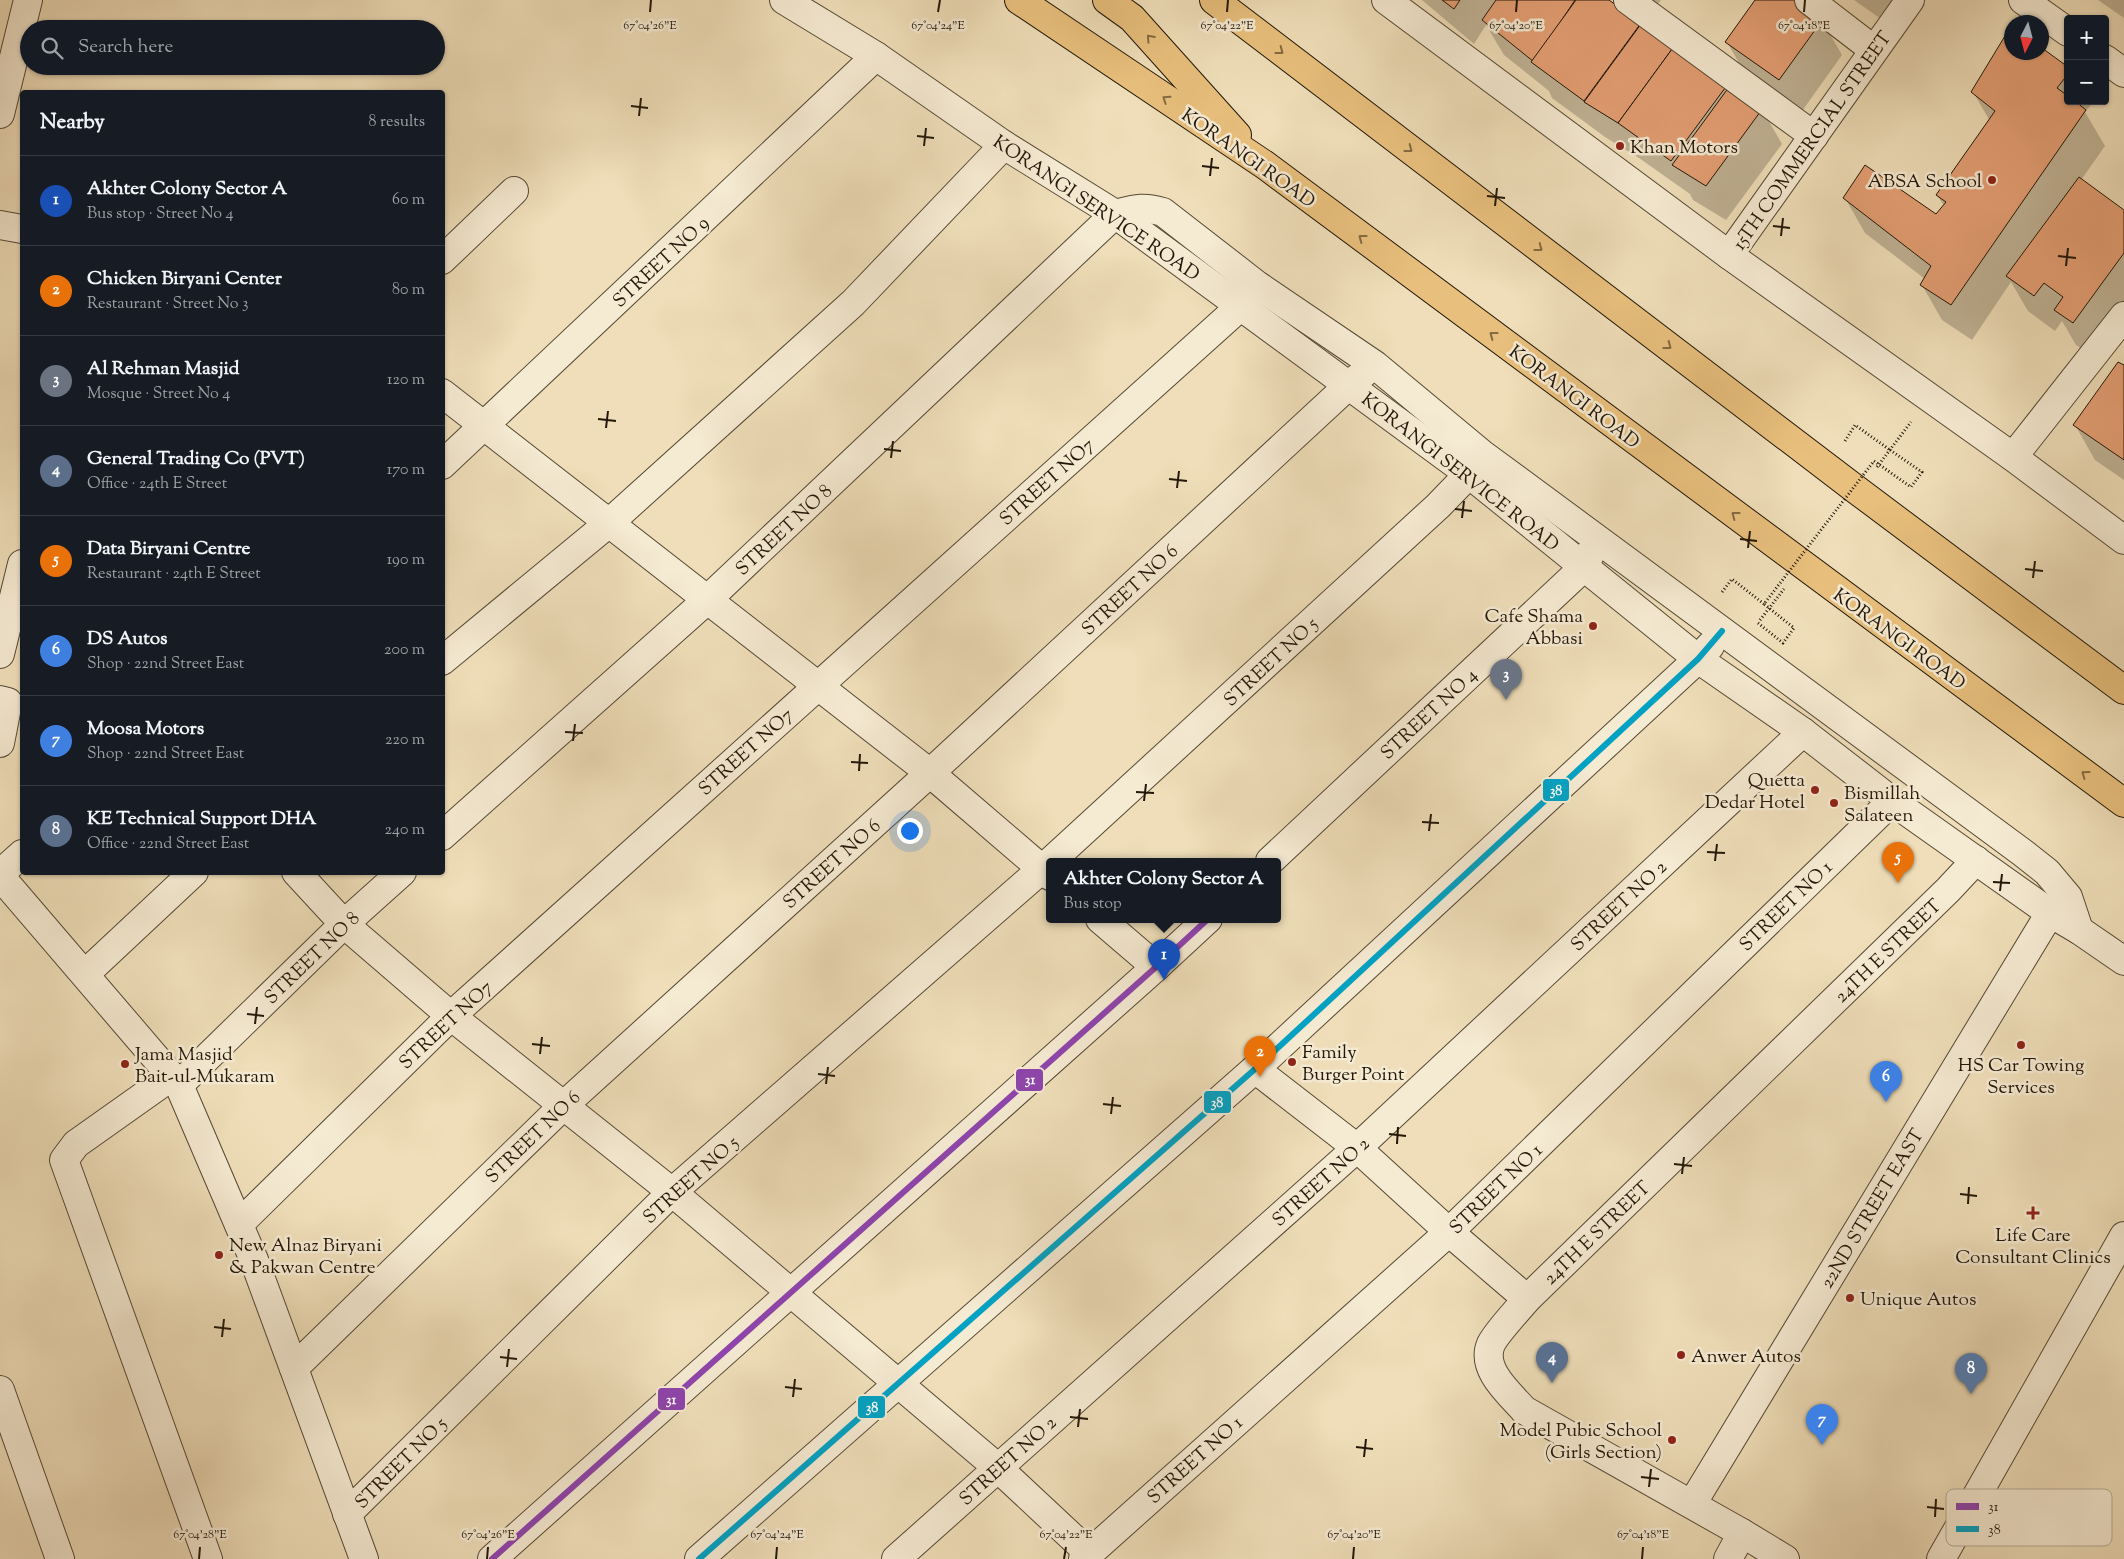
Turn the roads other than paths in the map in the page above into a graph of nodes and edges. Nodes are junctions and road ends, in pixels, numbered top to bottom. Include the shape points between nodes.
1 (28, 0) edge
2 (784, 0) edge
3 (1019, 0) edge
4 (1107, 0) edge
5 (1214, 0) edge
6 (1386, 0) edge
7 (1628, 0) edge
8 (1809, 0) edge
9 (1910, 0) edge
10 (2023, 0) edge
11 (23, 20) edge
12 (2064, 29) edge
13 (20, 33) edge
14 (1874, 50) junction
15 (876, 56) junction
16 (2106, 60) edge
17 (2124, 73) edge
18 (0, 114) edge
19 (1814, 136) junction
20 (1004, 146) junction
21 (1265, 165) junction
22 (514, 191) dead end
23 (1115, 214) junction
24 (0, 225) edge
25 (20, 229) edge
26 (1729, 255) junction
27 (445, 257) edge
28 (1249, 295) junction
29 (2124, 316) edge
30 (1375, 365) junction
31 (1349, 385) junction
32 (445, 395) edge
33 (484, 426) junction
34 (2013, 457) junction
35 (445, 462) edge
36 (1476, 464) junction
37 (609, 524) junction
38 (1598, 538) junction
39 (2124, 540) edge
40 (1584, 567) junction
41 (20, 572) edge
42 (707, 600) junction
43 (1732, 638) junction
44 (0, 654) edge
45 (445, 659) edge
46 (1698, 659) junction
47 (817, 686) junction
48 (2124, 690) edge
49 (0, 700) edge
50 (1803, 732) junction
51 (0, 743) edge
52 (930, 774) junction
53 (1892, 801) junction
54 (2124, 803) edge
55 (445, 833) edge
56 (20, 856) edge
57 (1059, 858) edge
58 (1273, 858) edge
59 (1976, 860) junction
60 (1046, 865) edge
61 (1046, 870) edge
62 (0, 875) edge
63 (191, 875) edge
64 (299, 875) edge
65 (399, 875) edge
66 (2050, 914) junction
67 (1105, 923) edge
68 (1204, 923) edge
69 (344, 924) junction
70 (2080, 930) junction
71 (2124, 961) edge
72 (1156, 968) junction
73 (85, 974) junction
74 (451, 1016) junction
75 (1255, 1069) junction
76 (176, 1081) junction
77 (563, 1106) junction
78 (1357, 1148) junction
79 (672, 1192) junction
80 (239, 1224) junction
81 (1449, 1232) junction
82 (2124, 1236) edge
83 (791, 1293) junction
84 (1528, 1299) junction
85 (294, 1368) junction
86 (898, 1383) junction
87 (0, 1390) edge
88 (998, 1468) junction
89 (1981, 1489) edge
90 (1692, 1504) junction
91 (347, 1514) junction
92 (1742, 1533) junction
93 (1948, 1546) edge
94 (1086, 1556) edge
95 (60, 1559) edge
96 (208, 1559) edge
97 (364, 1559) edge
98 (492, 1559) edge
99 (699, 1559) edge
100 (896, 1559) edge
101 (1728, 1559) edge
102 (1785, 1559) edge
103 (1941, 1559) edge

1 - 11 street
2 - 15 street, KORANGI SERVICE ROAD
21 -> 3 main road, KORANGI ROAD
21 -> 4 main road via 1132,18
5 -> 48 main road
6 - 26 street
7 - 19 street
8 - 14 street
9 - 14 street, 15TH COMMERCIAL STREET
10 - 12 street
13 - 18 street
14 - 19 street, 15TH COMMERCIAL STREET
15 - 20 street, KORANGI SERVICE ROAD
15 - 33 street, STREET NO 9
16 - 17 street
19 - 26 street, 15TH COMMERCIAL STREET
20 - 23 street, KORANGI SERVICE ROAD
20 - 37 street via 853,303
54 -> 21 main road, KORANGI ROAD
22 - 27 street
23 - 28 street, KORANGI SERVICE ROAD
23 - 42 street, STREET NO 8
24 - 25 street
26 - 34 street
28 - 30 street
28 - 31 street, KORANGI SERVICE ROAD
28 - 47 street, STREET NO7
29 - 34 street
30 - 31 street, STREET NO 6
30 - 36 street
31 - 36 street, KORANGI SERVICE ROAD
31 - 52 street, STREET NO 6
32 - 33 street
33 - 35 street, STREET NO 9
33 - 37 street
34 - 39 street
36 - 38 street
36 - 40 street, KORANGI SERVICE ROAD
36 - 57 street, STREET NO 5 via 1431,513
37 - 42 street
37 - 45 street
38 - 40 street, STREET NO 4
38 - 43 street
40 - 46 street, KORANGI SERVICE ROAD
40 - 58 street, STREET NO 4
41 - 44 street
42 - 47 street
42 - 55 street, STREET NO 8
43 - 46 street
43 - 70 street via 2047,872 2068,897
46 - 50 street, KORANGI SERVICE ROAD
46 - 75 street
47 - 52 street
47 - 74 street, STREET NO7
49 - 51 street via 8,702
50 - 53 street, KORANGI SERVICE ROAD
50 - 78 street, STREET NO 2
52 - 60 street
52 - 77 street, STREET NO 6
53 - 59 street, KORANGI SERVICE ROAD
53 - 81 street, STREET NO 1
56 - 62 street
59 - 66 street, KORANGI SERVICE ROAD
59 - 84 street, 24TH E STREET
61 - 79 street, STREET NO 5
62 - 73 street
63 - 73 street
64 - 69 street
65 - 69 street, STREET NO 8
66 - 70 street, KORANGI SERVICE ROAD
66 - 90 street, 22ND STREET EAST
67 - 72 street
68 - 72 street
69 - 74 street
69 - 76 street, STREET NO 8
70 - 71 street, KORANGI SERVICE ROAD
72 - 83 street
73 - 76 street
74 - 77 street
74 - 80 street, STREET NO7
75 - 78 street
75 - 86 street
76 - 80 street
76 - 96 street, STREET NO 8 via 76,1144 64,1160
77 - 79 street
77 - 85 street, STREET NO 6
78 - 81 street
78 - 88 street, STREET NO 2
79 - 83 street
79 - 91 street, STREET NO 5
80 - 85 street
81 - 84 street
81 - 94 street, STREET NO 1
82 - 89 street
83 - 86 street
83 - 98 street
84 - 90 street, 24TH E STREET via 1491,1345 1491,1366 1504,1389 1524,1410
85 - 91 street
86 - 88 street
86 - 99 street
87 - 95 street
88 - 94 street
88 - 100 street, STREET NO 2
90 - 92 street, 24TH E STREET
91 - 97 street
92 - 101 street
92 - 102 street, 24TH E STREET
93 - 103 street

